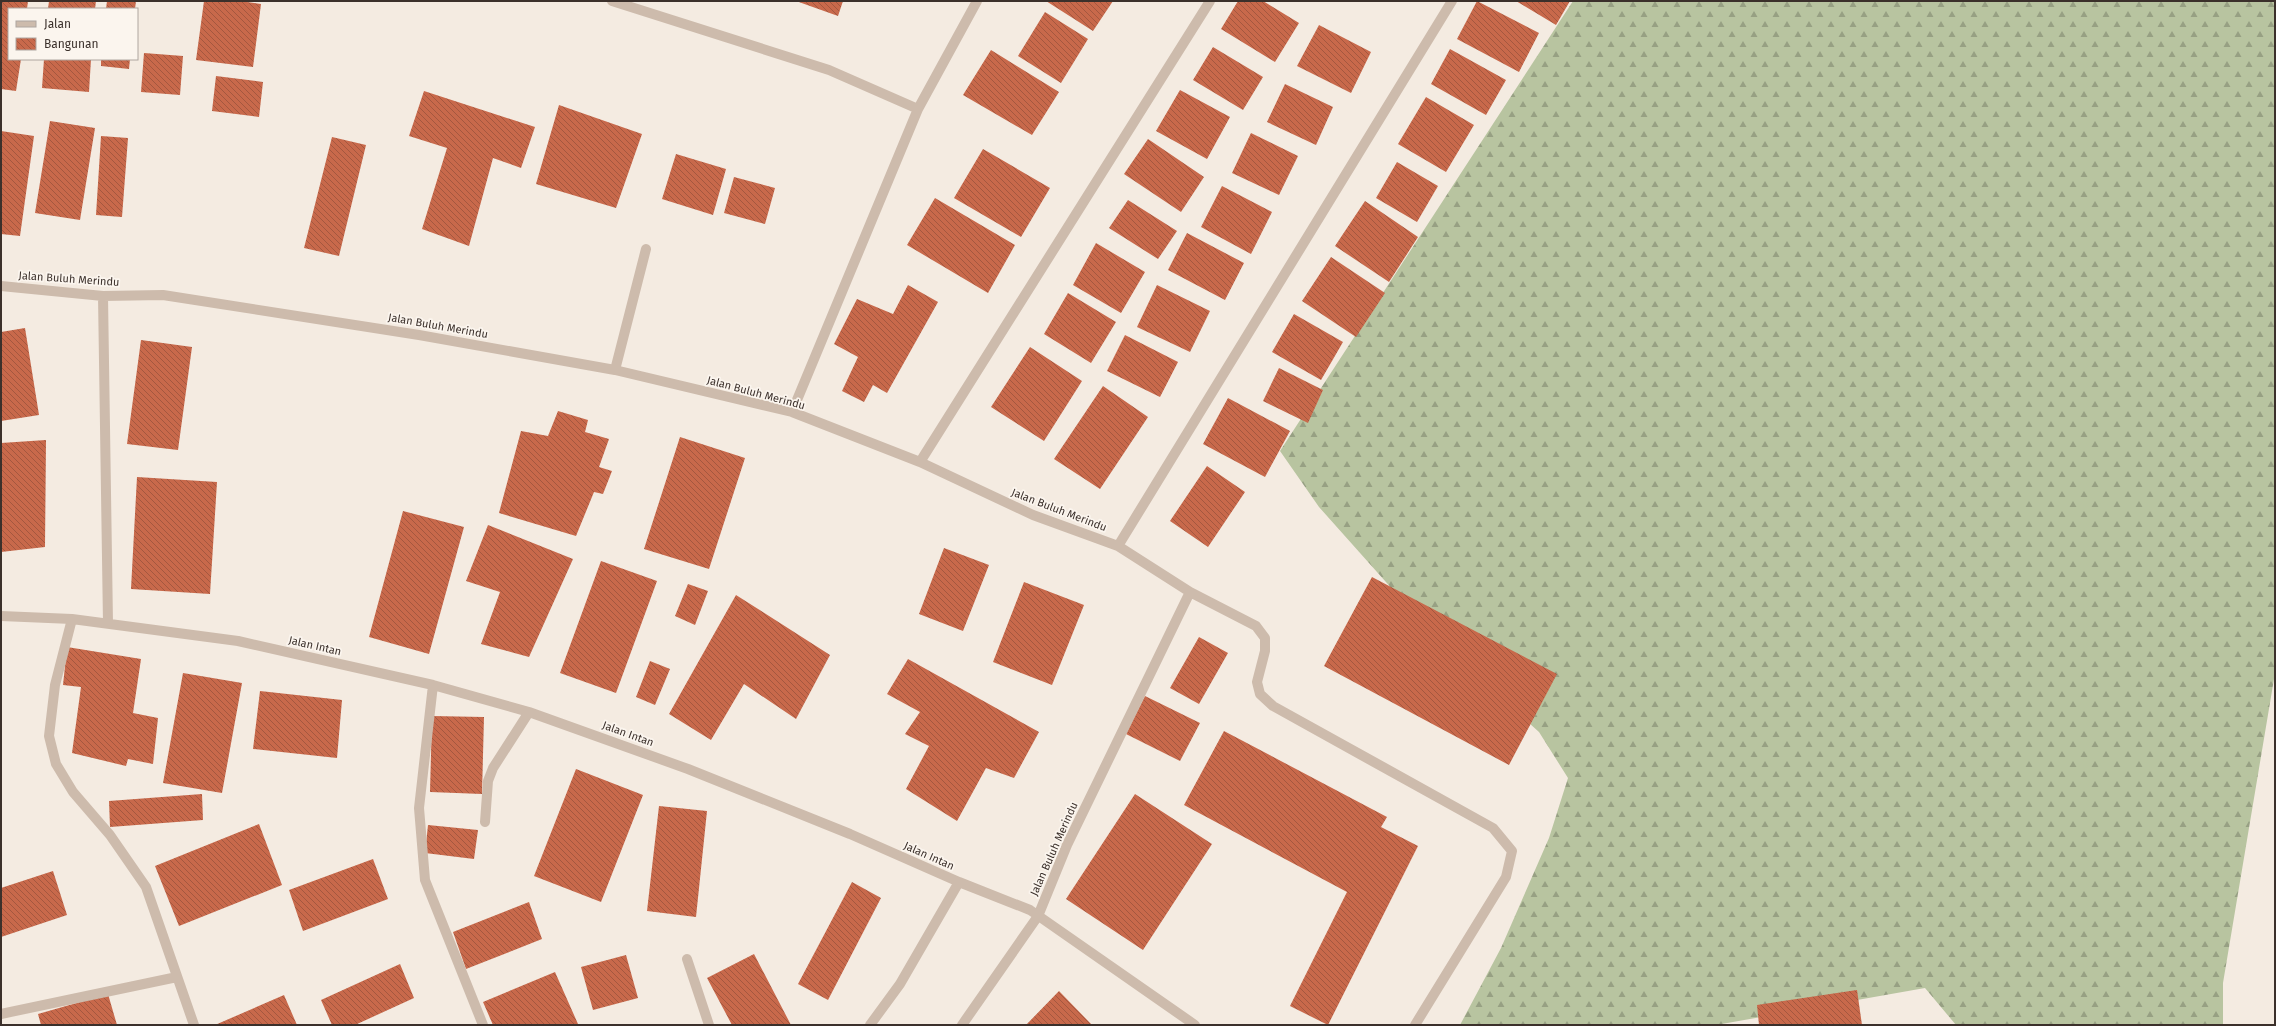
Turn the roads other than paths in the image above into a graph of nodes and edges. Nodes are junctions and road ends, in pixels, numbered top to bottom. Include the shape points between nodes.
1 (612, 1) edge
2 (977, 1) edge
3 (1210, 1) edge
4 (1452, 1) edge
5 (918, 109) junction
6 (646, 249) dead end
7 (1, 286) edge
8 (103, 296) junction
9 (615, 370) junction
10 (792, 412) junction
11 (920, 462) junction
12 (1118, 546) junction
13 (1190, 592) junction
14 (1, 616) edge
15 (72, 619) junction
16 (108, 623) junction
17 (433, 685) junction
18 (529, 712) junction
19 (485, 822) dead end
20 (959, 882) junction
21 (1038, 916) junction
22 (687, 959) dead end
23 (176, 977) junction
24 (1, 1014) edge
25 (194, 1025) edge
26 (483, 1025) edge
27 (709, 1025) edge
28 (870, 1025) edge
29 (962, 1025) edge
30 (1194, 1025) edge
31 (1415, 1025) edge

1 - 5 street via 829,70
2 - 5 street
3 - 11 street
4 - 12 street
5 - 10 street
6 - 9 street
7 - 8 street, Jalan Buluh Merindu
8 - 9 street, Jalan Buluh Merindu via 163,295 419,335
8 - 16 street
9 - 10 street, Jalan Buluh Merindu
10 - 11 street, Jalan Buluh Merindu
11 - 12 street, Jalan Buluh Merindu via 1033,515
12 - 13 street, Jalan Buluh Merindu
13 - 21 street, Jalan Buluh Merindu via 1067,845
13 - 31 street via 1256,626 1265,638 1265,651 1257,682 1260,694 1273,706 1493,828 1512,851 1506,877
14 - 15 street, Jalan Intan
15 - 16 street, Jalan Intan
15 - 23 street via 55,684 49,736 56,764 73,792 110,835 146,887
16 - 17 street, Jalan Intan via 238,641
17 - 18 street, Jalan Intan
17 - 26 street via 419,808 425,880
18 - 19 street via 493,768 488,781
18 - 20 street, Jalan Intan via 688,769 850,834
20 - 21 street, Jalan Intan via 1030,910
20 - 28 street via 900,984
21 - 29 street, Jalan Buluh Merindu
21 - 30 street, Jalan Intan
22 - 27 street
23 - 24 street
23 - 25 street

